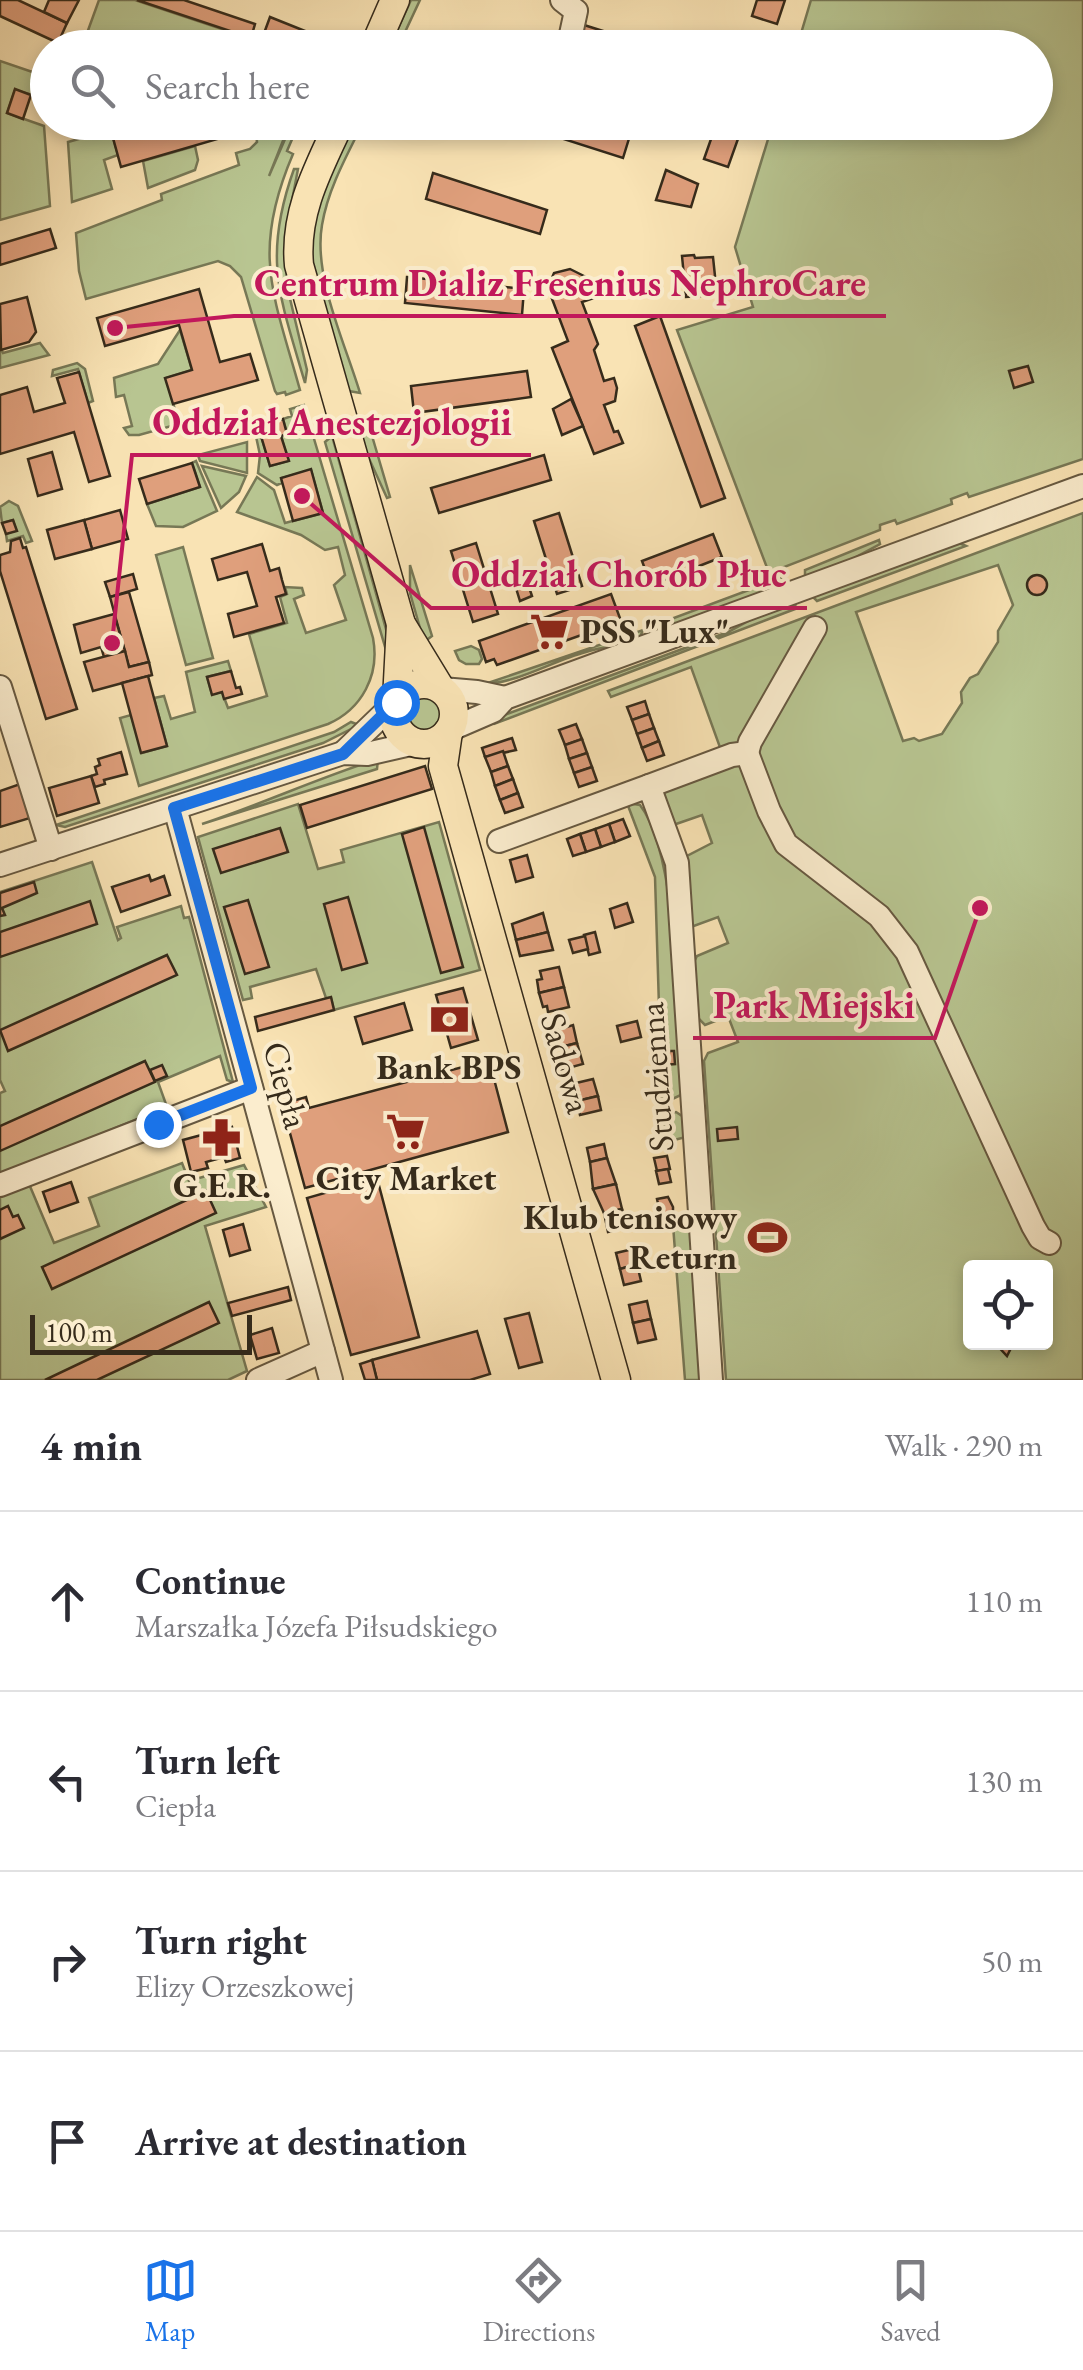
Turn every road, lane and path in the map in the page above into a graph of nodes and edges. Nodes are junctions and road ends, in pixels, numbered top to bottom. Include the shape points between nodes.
1 (395, 0) edge
2 (562, 0) edge
3 (382, 30) edge
4 (573, 30) edge
5 (332, 140) edge
6 (1083, 486) edge
7 (402, 624) junction
8 (815, 628) dead end
9 (0, 688) edge
10 (441, 688) junction
11 (505, 698) junction
12 (397, 701) junction
13 (449, 731) junction
14 (416, 743) junction
15 (747, 752) junction
16 (343, 754) junction
17 (444, 766) junction
18 (643, 788) junction
19 (174, 808) junction
20 (499, 841) dead end
21 (51, 849) junction
22 (0, 865) edge
23 (251, 1088) junction
24 (0, 1185) edge
25 (1049, 1243) dead end
26 (323, 1350) junction
27 (258, 1380) edge
28 (331, 1380) edge
29 (616, 1380) edge
30 (711, 1380) edge

1 - 3 main road
2 - 4 street via 575,8
5 - 7 main road via 304,205 299,265
6 - 11 street
7 - 10 main road
7 - 12 main road
8 - 15 street
9 - 21 street
10 - 11 street
10 - 12 main road via 419,684
10 - 13 main road via 453,705
11 - 13 street
12 - 14 main road via 398,730
12 - 16 street
13 - 14 main road via 431,743
13 - 17 main road, Sadowa
14 - 16 street
14 - 17 main road
15 - 18 street
15 - 25 street via 786,844 879,916 907,952 1033,1226
16 - 19 street
17 - 29 main road, Sadowa
18 - 20 street
18 - 30 street, Studzienna via 677,863
19 - 21 street
19 - 23 street, Ciepła
21 - 22 street
23 - 24 street
23 - 26 street, Ciepła
26 - 27 street
26 - 28 street, Ciepła

